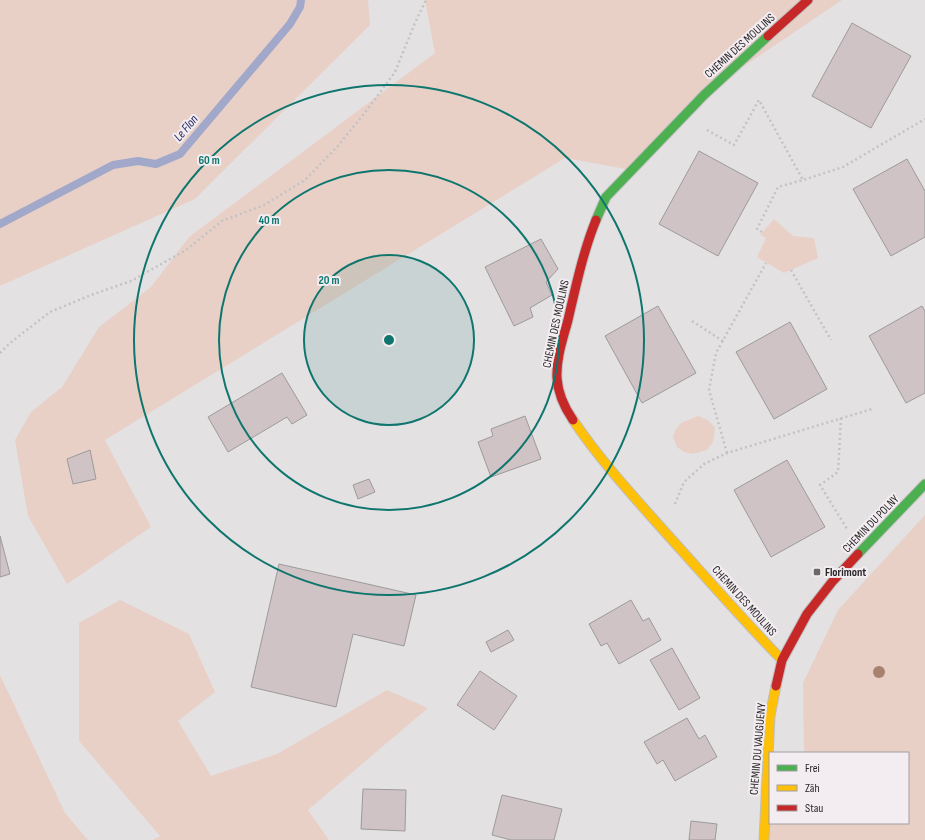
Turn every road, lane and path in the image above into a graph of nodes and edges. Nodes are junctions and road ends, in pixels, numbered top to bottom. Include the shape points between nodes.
1 (426, 0) edge
2 (808, 0) edge
3 (925, 119) edge
4 (702, 128) dead end
5 (803, 180) junction
6 (762, 232) dead end
7 (766, 263) dead end
8 (791, 270) dead end
9 (692, 321) dead end
10 (831, 340) dead end
11 (723, 341) junction
12 (0, 354) edge
13 (872, 409) dead end
14 (841, 418) junction
15 (727, 453) junction
16 (925, 484) edge
17 (674, 508) dead end
18 (848, 531) dead end
19 (782, 660) junction
20 (764, 840) edge

1 - 12 path via 395,72 337,147 305,180 264,205 222,221 186,250 131,281 50,312
2 - 19 street, CHEMIN DES MOULINS via 704,95 606,198 581,264 559,356 557,377 559,394 567,412 609,469
3 - 5 path via 843,167
4 - 5 path via 734,145 759,100
5 - 6 path via 778,187 757,229
7 - 11 path
8 - 10 path
9 - 11 path
11 - 15 path via 716,354 709,390
13 - 14 path
14 - 15 path
14 - 18 path via 838,472 820,485
15 - 17 path via 704,464 684,482
16 - 19 street, CHEMIN DU POLNY via 832,582 807,614
19 - 20 street, CHEMIN DU VAUGUENY via 770,716

